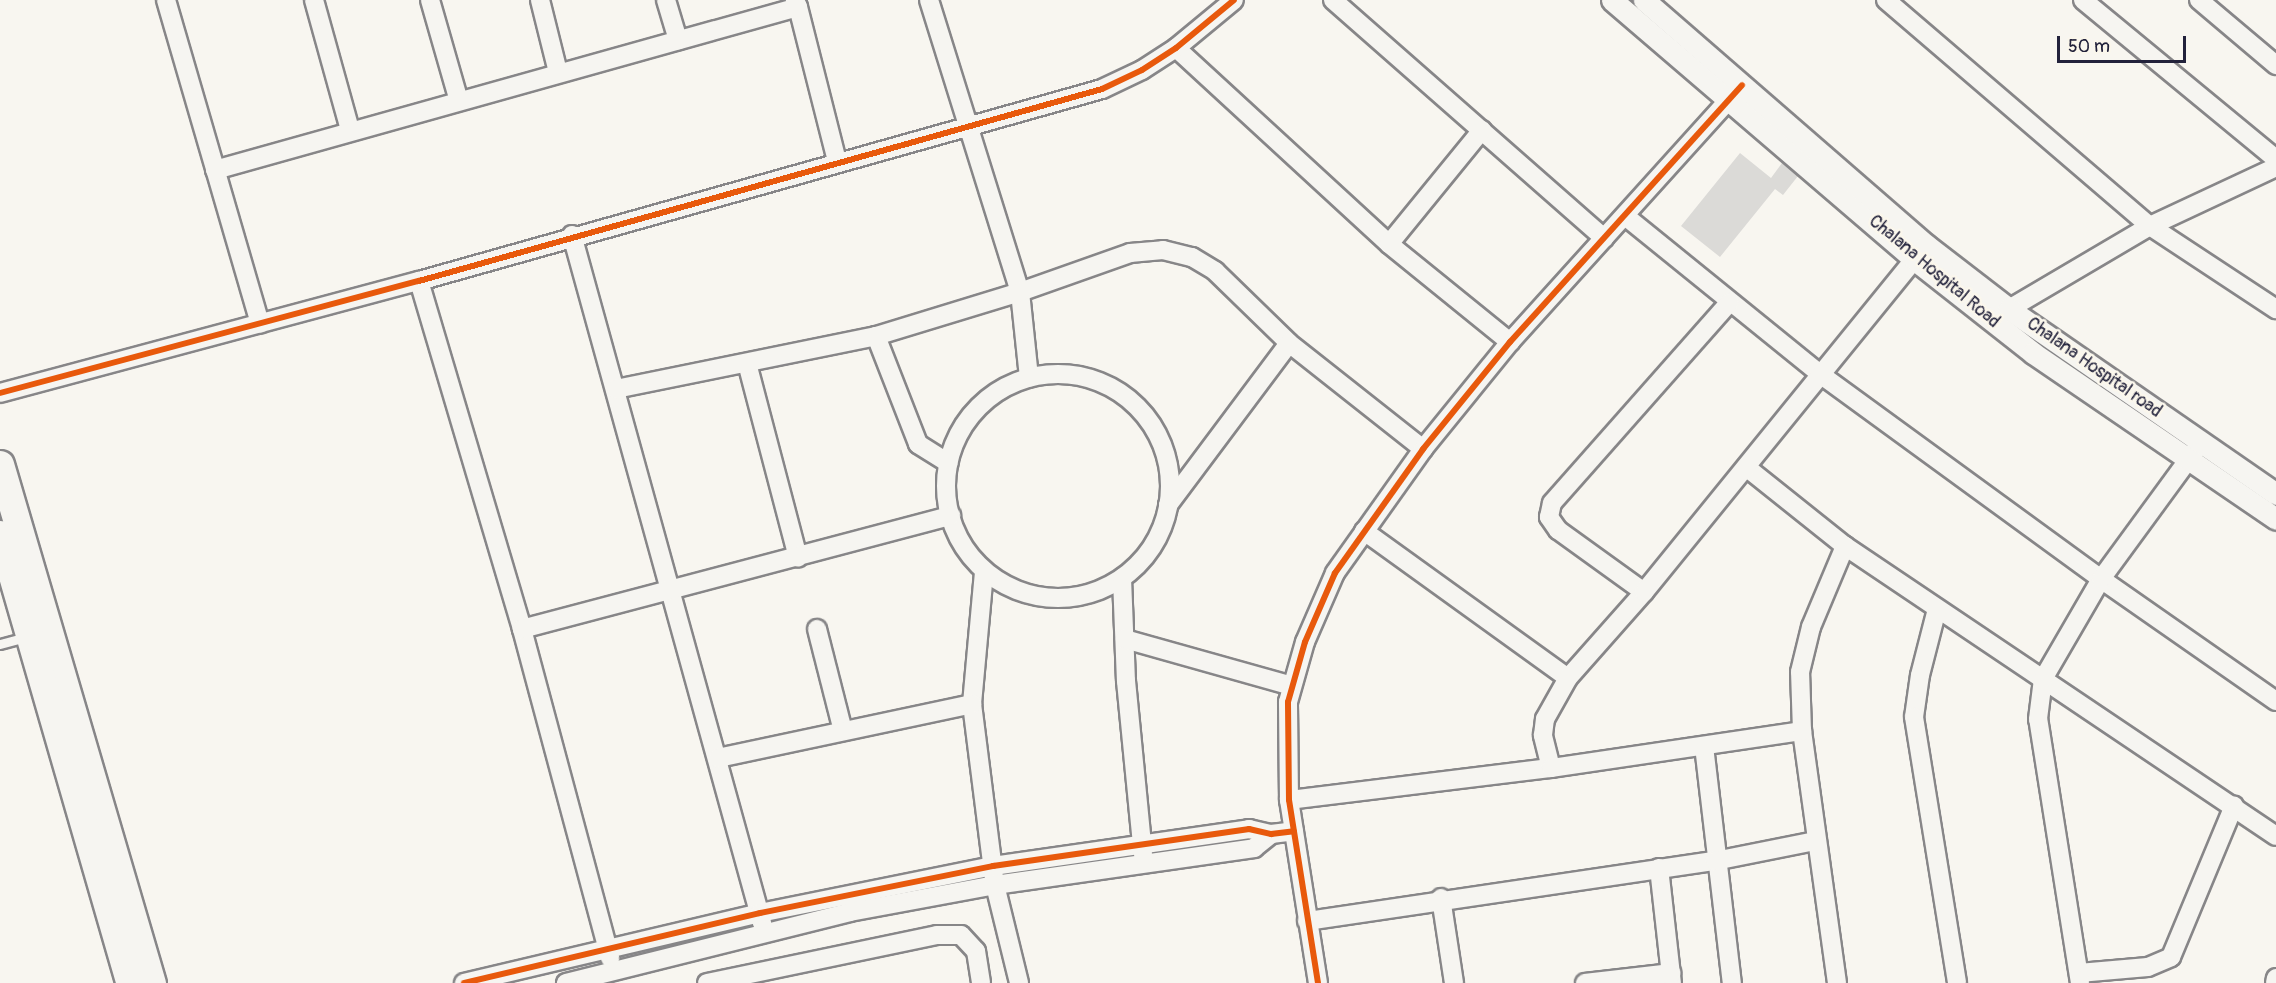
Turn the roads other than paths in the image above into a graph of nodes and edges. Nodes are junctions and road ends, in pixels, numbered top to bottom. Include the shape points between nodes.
1 (166, 0) edge
2 (314, 0) edge
3 (429, 0) edge
4 (540, 0) edge
5 (666, 0) edge
6 (929, 0) edge
7 (1234, 0) edge
8 (1334, 0) edge
9 (1612, 0) edge
10 (1644, 0) edge
11 (1886, 0) edge
12 (2083, 0) edge
13 (2199, 0) edge
14 (796, 4) edge
15 (678, 40) junction
16 (1176, 48) junction
17 (2276, 65) edge
18 (558, 72) junction
19 (1736, 92) junction
20 (459, 101) junction
21 (971, 126) junction
22 (1482, 129) junction
23 (350, 130) junction
24 (2276, 159) edge
25 (837, 161) junction
26 (2276, 167) edge
27 (215, 170) junction
28 (1625, 216) junction
29 (2150, 226) junction
30 (572, 236) junction
31 (1605, 238) junction
32 (1389, 244) junction
33 (1921, 252) junction
34 (419, 281) junction
35 (1020, 292) junction
36 (1730, 302) junction
37 (2009, 309) junction
38 (2276, 309) edge
39 (260, 324) junction
40 (876, 336) junction
41 (1510, 342) junction
42 (1289, 343) junction
43 (747, 363) junction
44 (1820, 374) junction
45 (1029, 378) junction
46 (616, 390) junction
47 (0, 393) edge
48 (2201, 442) junction
49 (1423, 449) junction
50 (2188, 460) junction
51 (949, 463) junction
52 (0, 464) edge
53 (1746, 467) junction
54 (2276, 494) edge
55 (1168, 505) junction
56 (951, 516) junction
57 (2276, 519) edge
58 (1364, 531) junction
59 (0, 534) edge
60 (1845, 546) junction
61 (798, 557) junction
62 (984, 572) junction
63 (1122, 578) junction
64 (2101, 579) junction
65 (670, 591) junction
66 (1644, 592) junction
67 (1937, 609) junction
68 (522, 628) junction
69 (817, 629) dead end
70 (31, 636) junction
71 (1125, 639) junction
72 (0, 644) edge
73 (1568, 678) junction
74 (2043, 679) junction
75 (1292, 686) junction
76 (2276, 701) edge
77 (972, 704) junction
78 (843, 731) junction
79 (1802, 731) junction
80 (1704, 746) junction
81 (718, 758) junction
82 (1551, 768) junction
83 (1289, 800) junction
84 (2234, 806) junction
85 (1294, 831) junction
86 (1271, 834) junction
87 (2276, 836) edge
88 (1815, 841) junction
89 (1142, 845) junction
90 (1714, 861) junction
91 (1144, 864) junction
92 (993, 866) junction
93 (1659, 868) junction
94 (995, 885) junction
95 (1441, 898) junction
96 (760, 913) junction
97 (1307, 921) junction
98 (765, 933) junction
99 (607, 947) junction
100 (614, 970) junction
101 (747, 978) edge
102 (1672, 978) edge
103 (2079, 978) edge
104 (2276, 978) edge
105 (130, 983) edge
106 (152, 983) edge
107 (465, 983) edge
108 (566, 983) edge
109 (707, 983) edge
110 (981, 983) edge
111 (1019, 983) edge
112 (1318, 983) edge
113 (1455, 983) edge
114 (1585, 983) edge
115 (1732, 983) edge
116 (1837, 983) edge
117 (1957, 983) edge
118 (2275, 983) edge

1 - 27 street
2 - 23 street
3 - 20 street
4 - 18 street
5 - 15 street
6 - 21 street
7 - 16 street
8 - 22 street
9 - 19 street
10 - 19 street, Chalana Hospital road
11 - 29 street
12 - 24 street
13 - 17 street
14 - 15 street
14 - 25 street
15 - 18 street
16 - 21 street via 1102,89
16 - 32 street
18 - 20 street
19 - 28 street
19 - 33 street, Chalana Hospital road
20 - 23 street
21 - 25 street
21 - 35 street
22 - 31 street
22 - 32 street
23 - 27 street
25 - 30 street
26 - 29 street
27 - 39 street
28 - 31 street
28 - 36 street
29 - 37 street
29 - 38 street
30 - 34 street
30 - 46 street
31 - 41 street
32 - 41 street
33 - 37 street, Chalana Hospital road
33 - 44 street
33 - 50 street, Chalana Hospital Road via 2050,366
34 - 39 street
34 - 68 street
35 - 40 street
35 - 42 street via 1130,253 1163,250 1192,257 1215,271
35 - 45 street
36 - 44 street
36 - 66 street via 1552,503 1549,517 1558,530
37 - 48 street, Chalana Hospital road
39 - 47 street
40 - 43 street
40 - 51 street via 918,444
41 - 49 street
42 - 49 street
42 - 55 street
43 - 46 street
43 - 61 street
44 - 53 street
44 - 64 street
45 - 51 street via 983,403 961,430
45 - 55 street via 1063,374 1096,381 1139,409 1165,453
46 - 65 street
48 - 50 street
48 - 54 street, Chalana Hospital road
49 - 58 street
50 - 57 street, Chalana Hospital Road
50 - 64 street
51 - 56 street
52 - 106 main road
53 - 60 street
53 - 66 street
55 - 63 street via 1148,554
56 - 61 street
56 - 62 street via 966,549
58 - 73 street
58 - 75 street via 1335,573 1305,642
59 - 70 main road
60 - 67 street
60 - 79 street via 1804,649 1800,672
61 - 65 street
62 - 63 street via 1021,592 1055,598 1090,594
62 - 77 street
63 - 71 street
64 - 74 street
64 - 76 street
65 - 68 street
65 - 81 street
66 - 73 street
67 - 74 street
67 - 117 street via 1914,717
68 - 99 street
69 - 78 street
70 - 72 lane
70 - 105 main road
71 - 75 street
71 - 89 street
73 - 82 street via 1545,719 1543,735
74 - 84 street
74 - 103 street via 2038,719
75 - 83 street via 1288,702
77 - 78 street
77 - 92 street
78 - 81 street
79 - 80 street
79 - 88 street
80 - 82 street
80 - 90 street
81 - 96 street
82 - 83 street
83 - 85 street
84 - 87 street
84 - 103 street via 2171,957 2148,967
85 - 86 street
85 - 97 street
86 - 89 street via 1249,829
86 - 91 street via 1254,848
88 - 90 street
88 - 116 street
89 - 91 street
89 - 92 street
90 - 93 street
90 - 115 street
91 - 94 street
92 - 94 street
92 - 96 street
93 - 95 street
93 - 102 street
94 - 98 street
94 - 111 street
95 - 97 street
95 - 113 street
96 - 98 street
96 - 99 street
97 - 112 street
98 - 100 street
99 - 100 street
99 - 107 street
100 - 108 street
101 - 109 street
101 - 110 street via 937,935 961,935 976,951
102 - 114 street
104 - 118 street

